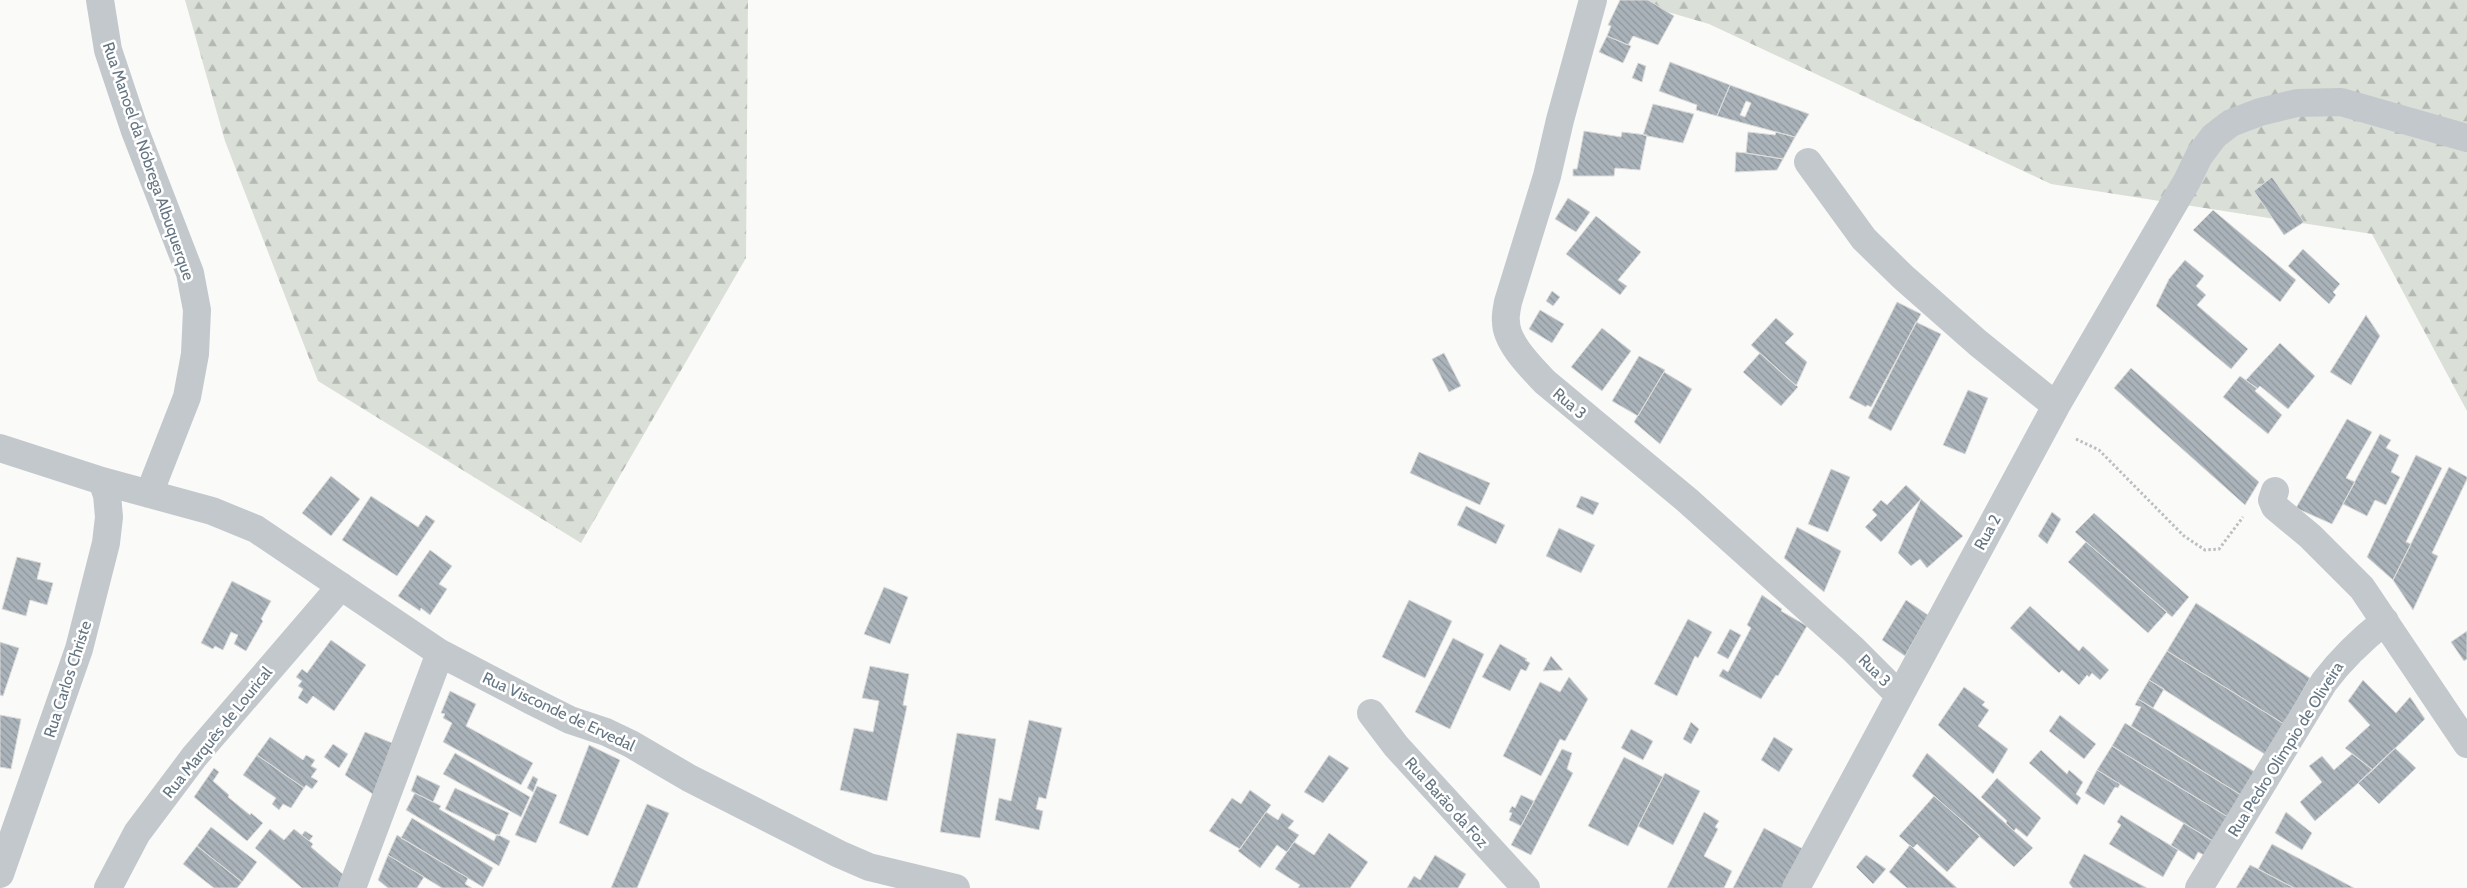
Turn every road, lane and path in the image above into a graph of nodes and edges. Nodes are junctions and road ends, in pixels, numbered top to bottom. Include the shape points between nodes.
1 (100, 0) edge
2 (1593, 0) edge
3 (2467, 138) edge
4 (1808, 162) dead end
5 (2051, 415) junction
6 (0, 448) edge
7 (102, 481) junction
8 (149, 494) junction
9 (2274, 497) joint
10 (341, 586) junction
11 (2385, 622) junction
12 (440, 653) junction
13 (1899, 695) junction
14 (1371, 712) dead end
15 (2467, 744) edge
16 (0, 874) edge
17 (108, 888) edge
18 (352, 888) edge
19 (956, 888) edge
20 (1526, 888) edge
21 (1796, 888) edge
22 (2198, 888) edge

1 - 8 street, Rua Manoel da Nóbrega Albuquerque via 108,50 135,131 190,273 197,310 195,354 187,397
2 - 13 street, Rua 3 via 1547,176 1508,302 1505,323 1512,339 1525,362 1545,382 1686,500 1853,649
3 - 5 street, Rua 2 via 2341,102 2297,103 2231,123 2214,136 2198,156 2187,181
4 - 5 street via 1864,239
5 - 9 path via 2099,450 2184,536 2205,550 2218,549 2260,497
5 - 13 street, Rua 2
6 - 7 street, Rua Visconde de Ervedal
7 - 8 street, Rua Visconde de Ervedal
7 - 16 street, Rua Carlos Christe via 109,517 107,534 79,649
8 - 10 street, Rua Visconde de Ervedal via 212,511 256,529
9 - 11 street via 2347,570
10 - 12 street, Rua Visconde de Ervedal
10 - 17 street, Rua Marquês de Lourical via 194,757 137,833
11 - 15 street
11 - 22 street, Rua Pedro Olimpio de Oliveira via 2358,642 2324,682
12 - 18 street
12 - 19 street, Rua Visconde de Ervedal via 570,720 631,744 689,778 839,854 870,867
13 - 21 street, Rua 2
14 - 20 street, Rua Barão da Foz via 1396,746

